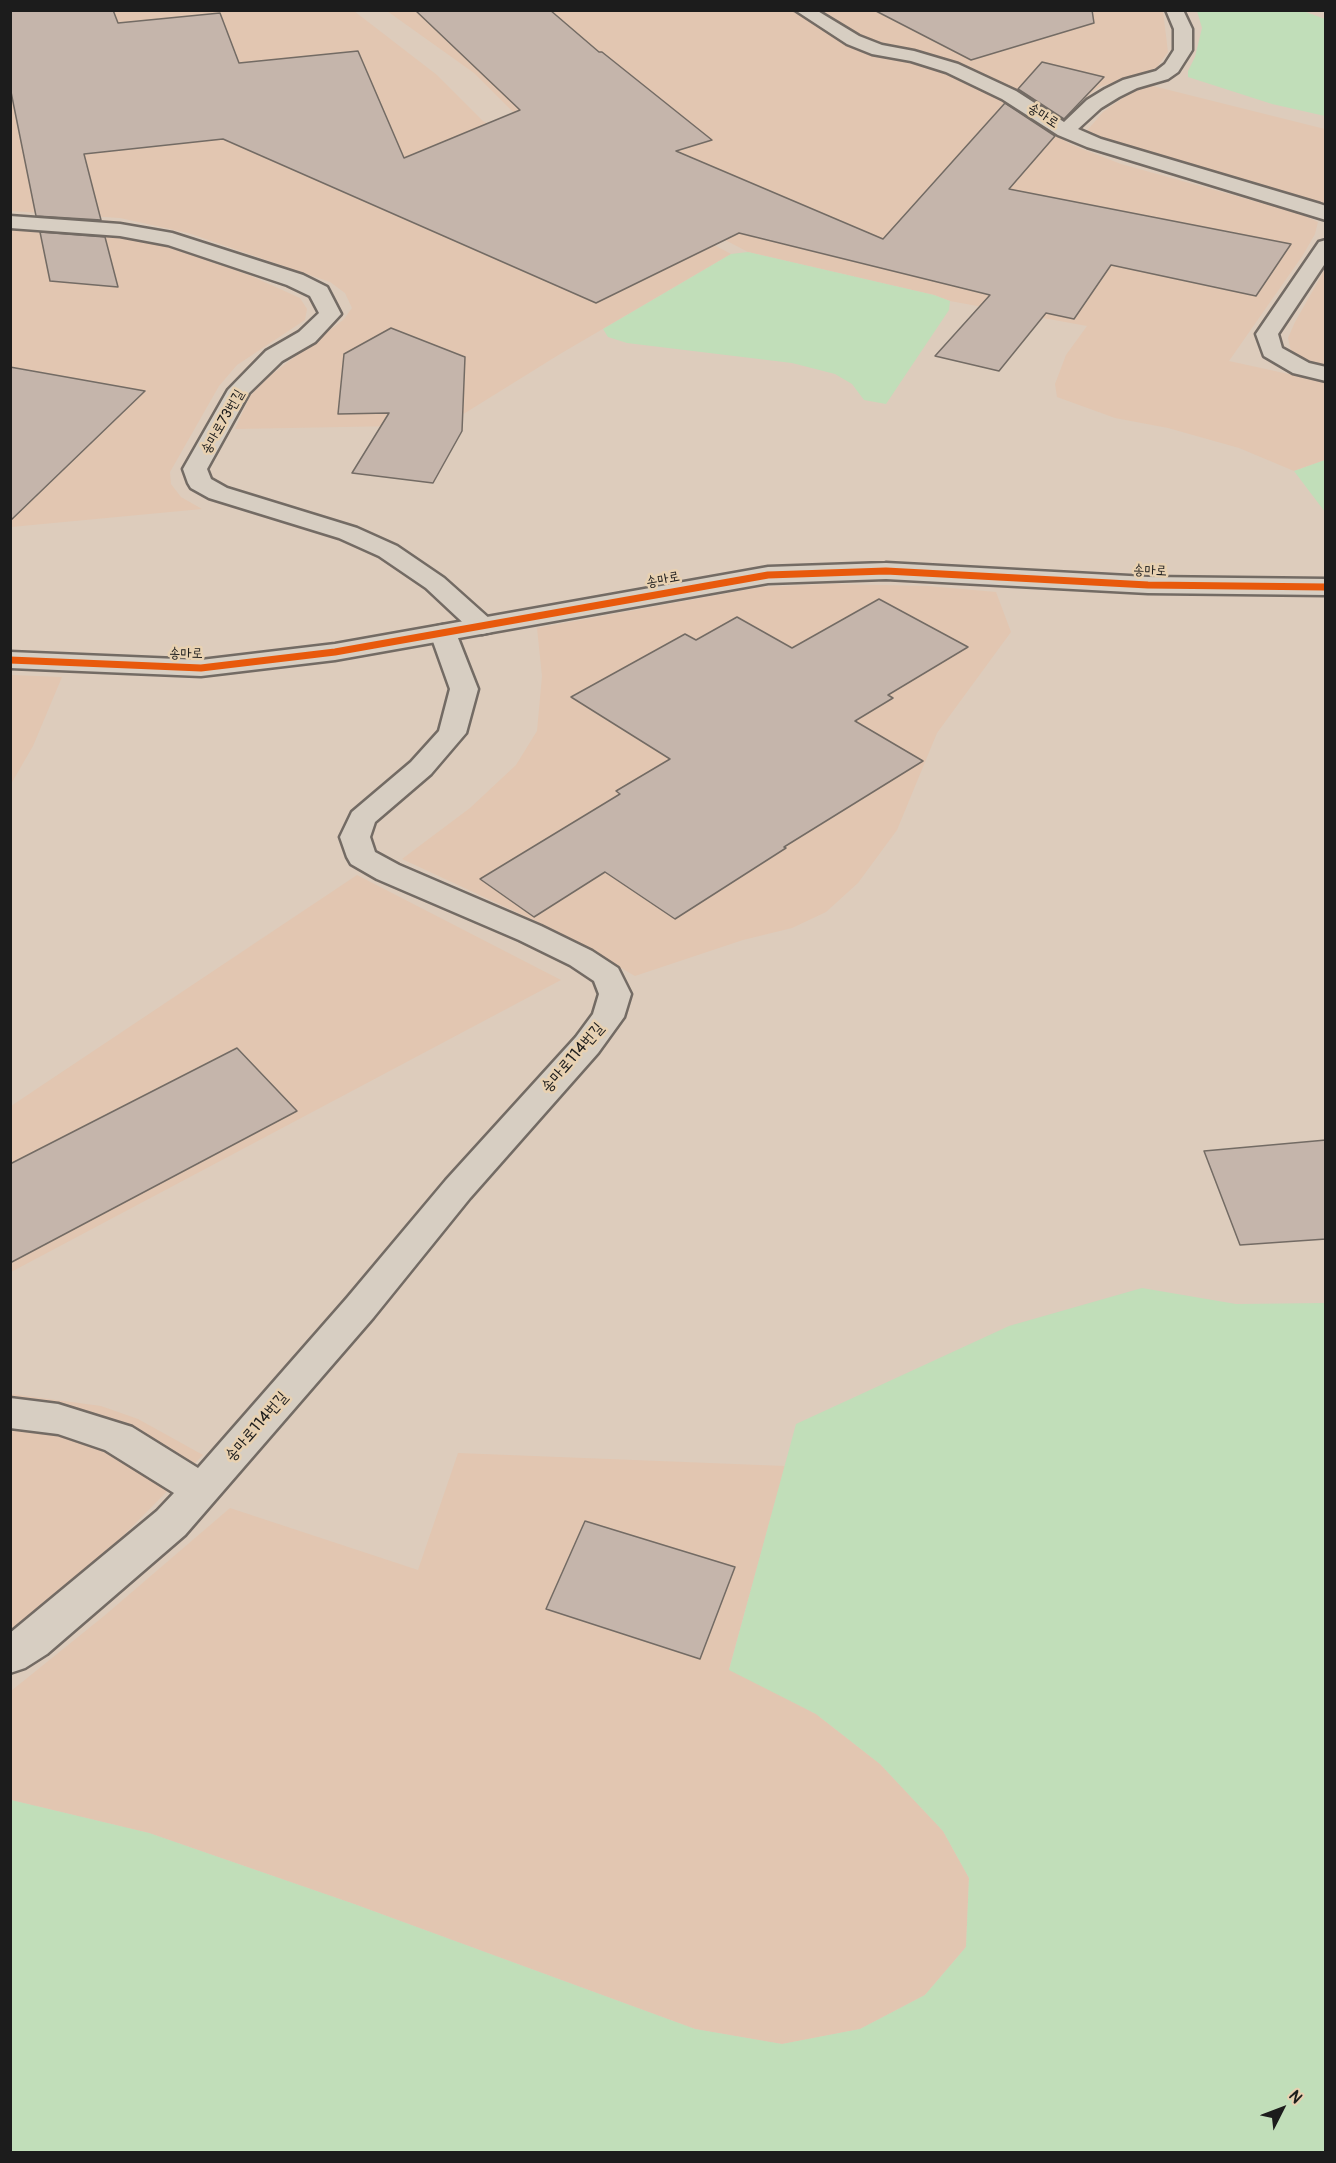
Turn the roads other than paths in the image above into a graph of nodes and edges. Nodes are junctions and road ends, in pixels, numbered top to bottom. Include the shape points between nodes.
1 (803, 10) edge
2 (1174, 10) edge
3 (1065, 131) junction
4 (1326, 214) edge
5 (10, 222) edge
6 (1326, 246) edge
7 (1326, 374) edge
8 (1326, 587) edge
9 (482, 626) junction
10 (443, 633) junction
11 (10, 660) edge
12 (10, 1413) edge
13 (202, 1490) junction
14 (10, 1655) edge

1 - 3 street, 송마로 via 878,50 952,68 1010,95
2 - 3 street via 1183,29 1183,50 1172,68 1112,93
3 - 4 street, 송마로 via 1129,155
5 - 9 street, 송마로73번길 via 120,230 172,239 295,280 319,292 330,314 307,336 274,356 239,390 195,469 200,483 218,493 348,532 388,551 435,583
6 - 7 street via 1267,334 1272,351 1301,368
8 - 9 street, 송마로 via 1148,585 886,571 768,575
9 - 10 street, 송마로
10 - 11 street, 송마로 via 201,669
10 - 13 street, 송마로114번길 via 464,689 453,733 421,768 362,818 355,837 362,857 581,958 607,975 615,994 608,1017 587,1045 458,1189
12 - 13 street via 58,1419 118,1438
13 - 14 street, 송마로114번길 via 171,1523 32,1641

